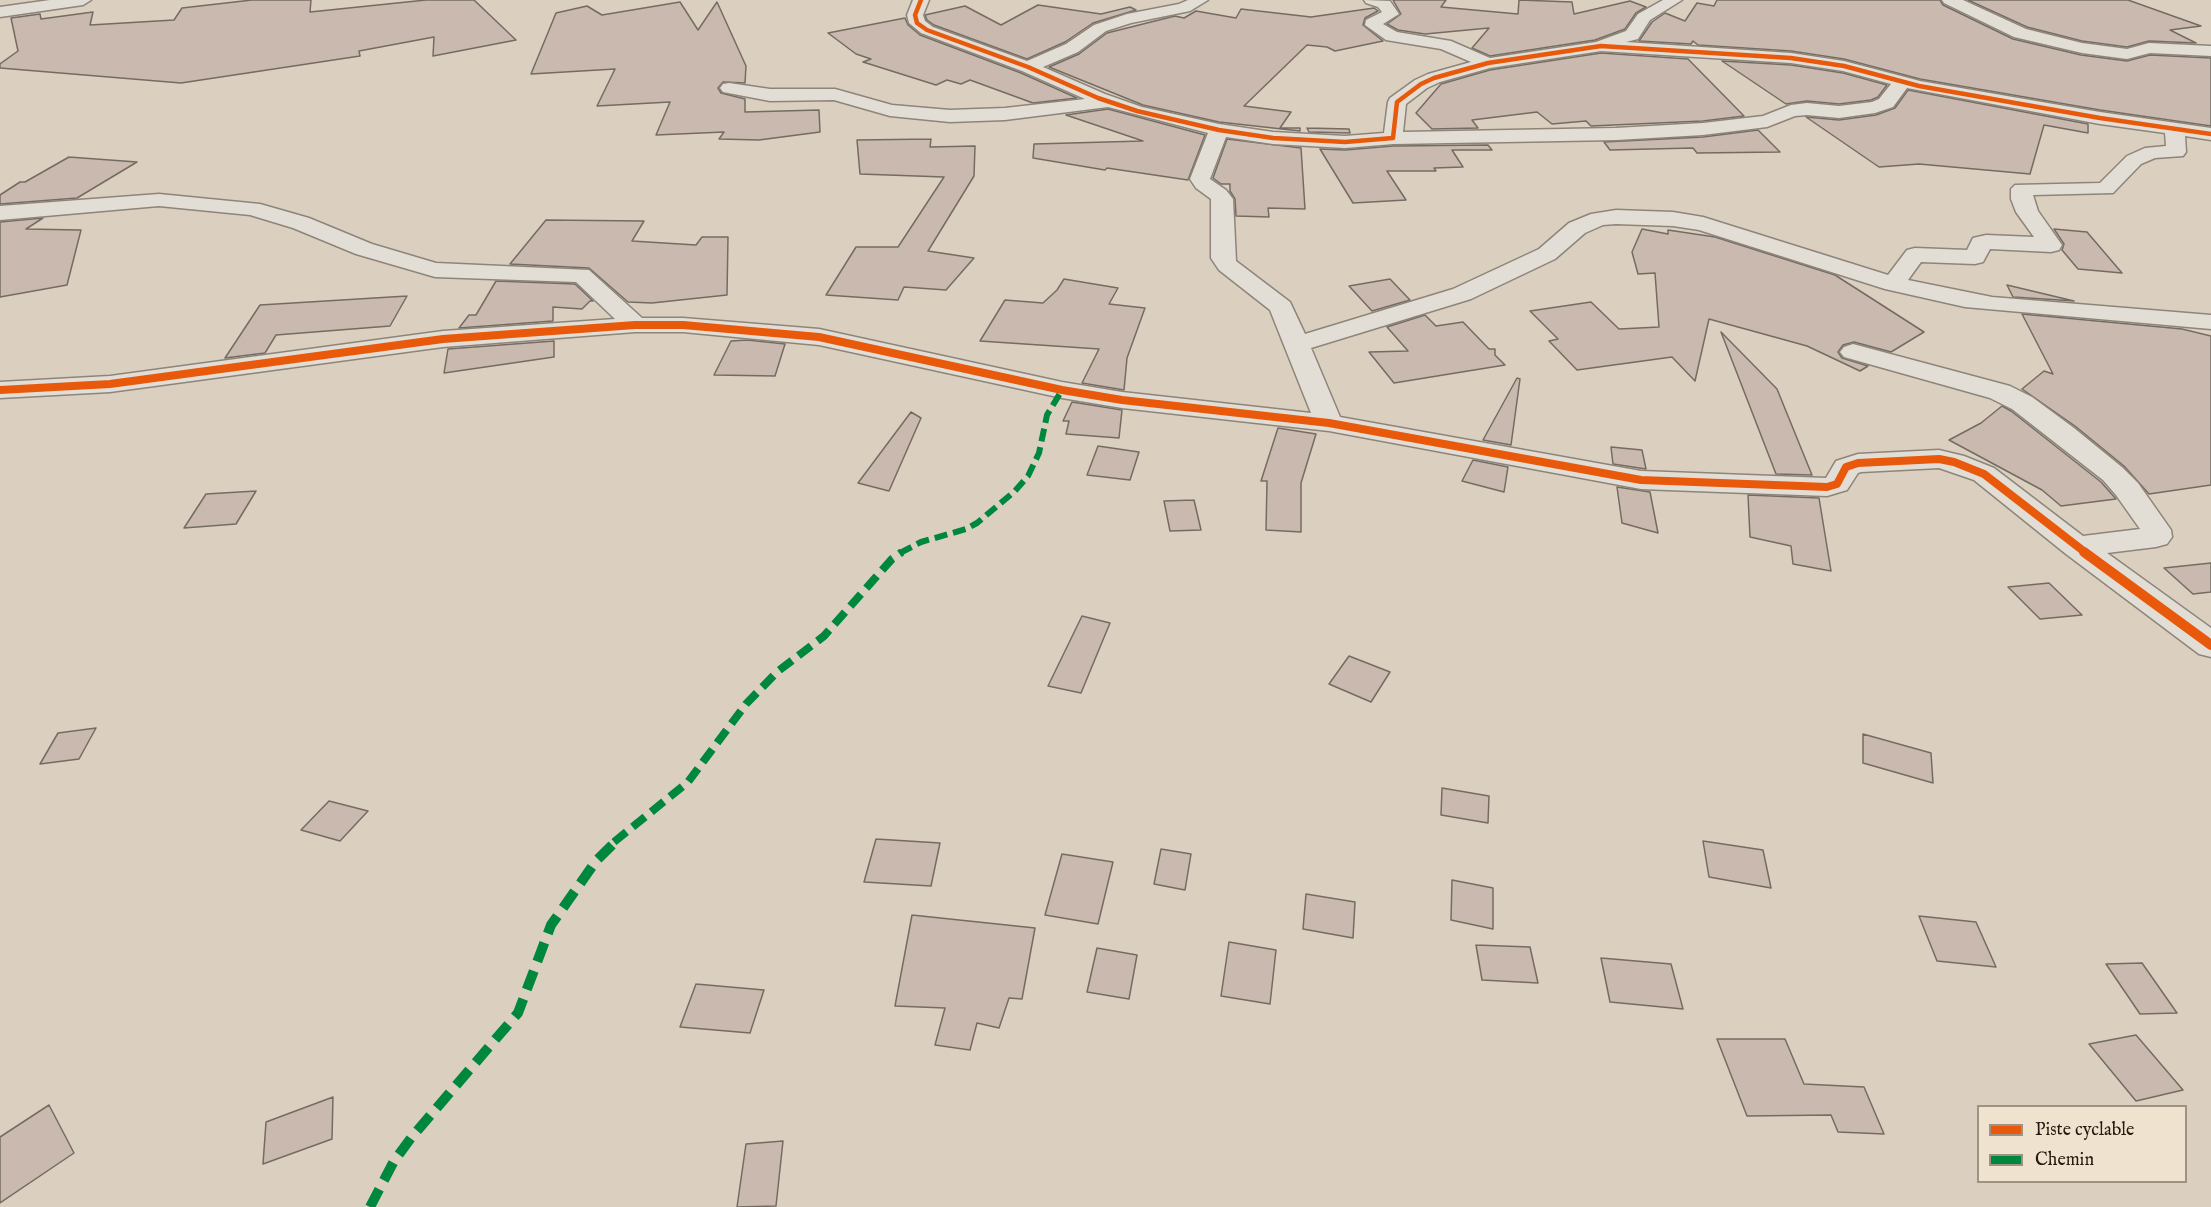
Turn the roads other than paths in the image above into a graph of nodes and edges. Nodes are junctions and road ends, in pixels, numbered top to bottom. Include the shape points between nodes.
1 (83, 0) edge
2 (921, 0) edge
3 (1200, 0) edge
4 (1372, 0) edge
5 (1674, 0) edge
6 (1950, 0) edge
7 (0, 12) edge
8 (1589, 47) junction
9 (2211, 51) edge
10 (1488, 63) junction
11 (1028, 67) junction
12 (1902, 82) junction
13 (729, 88) dead end
14 (1109, 102) junction
15 (2175, 129) junction
16 (1219, 130) junction
17 (2211, 134) edge
18 (1393, 138) junction
19 (0, 213) edge
20 (1893, 284) junction
21 (2211, 322) edge
22 (635, 325) junction
23 (1298, 344) junction
24 (1853, 352) dead end
25 (0, 390) edge
26 (1329, 423) junction
27 (2077, 547) junction
28 (2211, 645) edge

1 - 7 street
2 - 11 street via 915,15 917,23 927,30
3 - 11 street via 1184,8 1100,28 1072,48
4 - 10 street via 1384,4 1390,14 1373,25 1392,36 1444,45
5 - 8 street via 1644,18 1629,37
6 - 9 street via 2020,33 2082,48 2127,54 2149,48
8 - 10 street
8 - 12 street via 1791,58 1844,66
10 - 18 street via 1434,78 1404,96 1397,102
11 - 14 street
12 - 15 street
12 - 18 street via 1886,103 1875,107 1839,112 1791,111 1760,122 1635,134
13 - 14 street via 770,95 836,94 890,110 950,116
14 - 16 street
15 - 17 street
15 - 20 street via 2176,152 2152,152 2134,160 2106,189 2022,189 2030,217 2051,245 1986,242 1981,243 1975,257 1915,255
16 - 18 street via 1320,142
16 - 23 street via 1200,179 1222,199 1223,258 1281,307
19 - 22 street via 159,200 252,209 435,270 581,275
20 - 21 street via 1992,304
20 - 23 street via 1703,224 1616,217 1576,228 1547,254 1456,297
22 - 25 street via 443,339 110,384
22 - 26 street via 683,325 819,337 1082,394
23 - 26 street
24 - 27 street via 2000,392 2022,403 2113,474 2156,530 2156,537
26 - 27 street via 1586,471 1662,481 1827,487 1837,484 1846,467 1858,463 1939,459 1984,474
27 - 28 street

